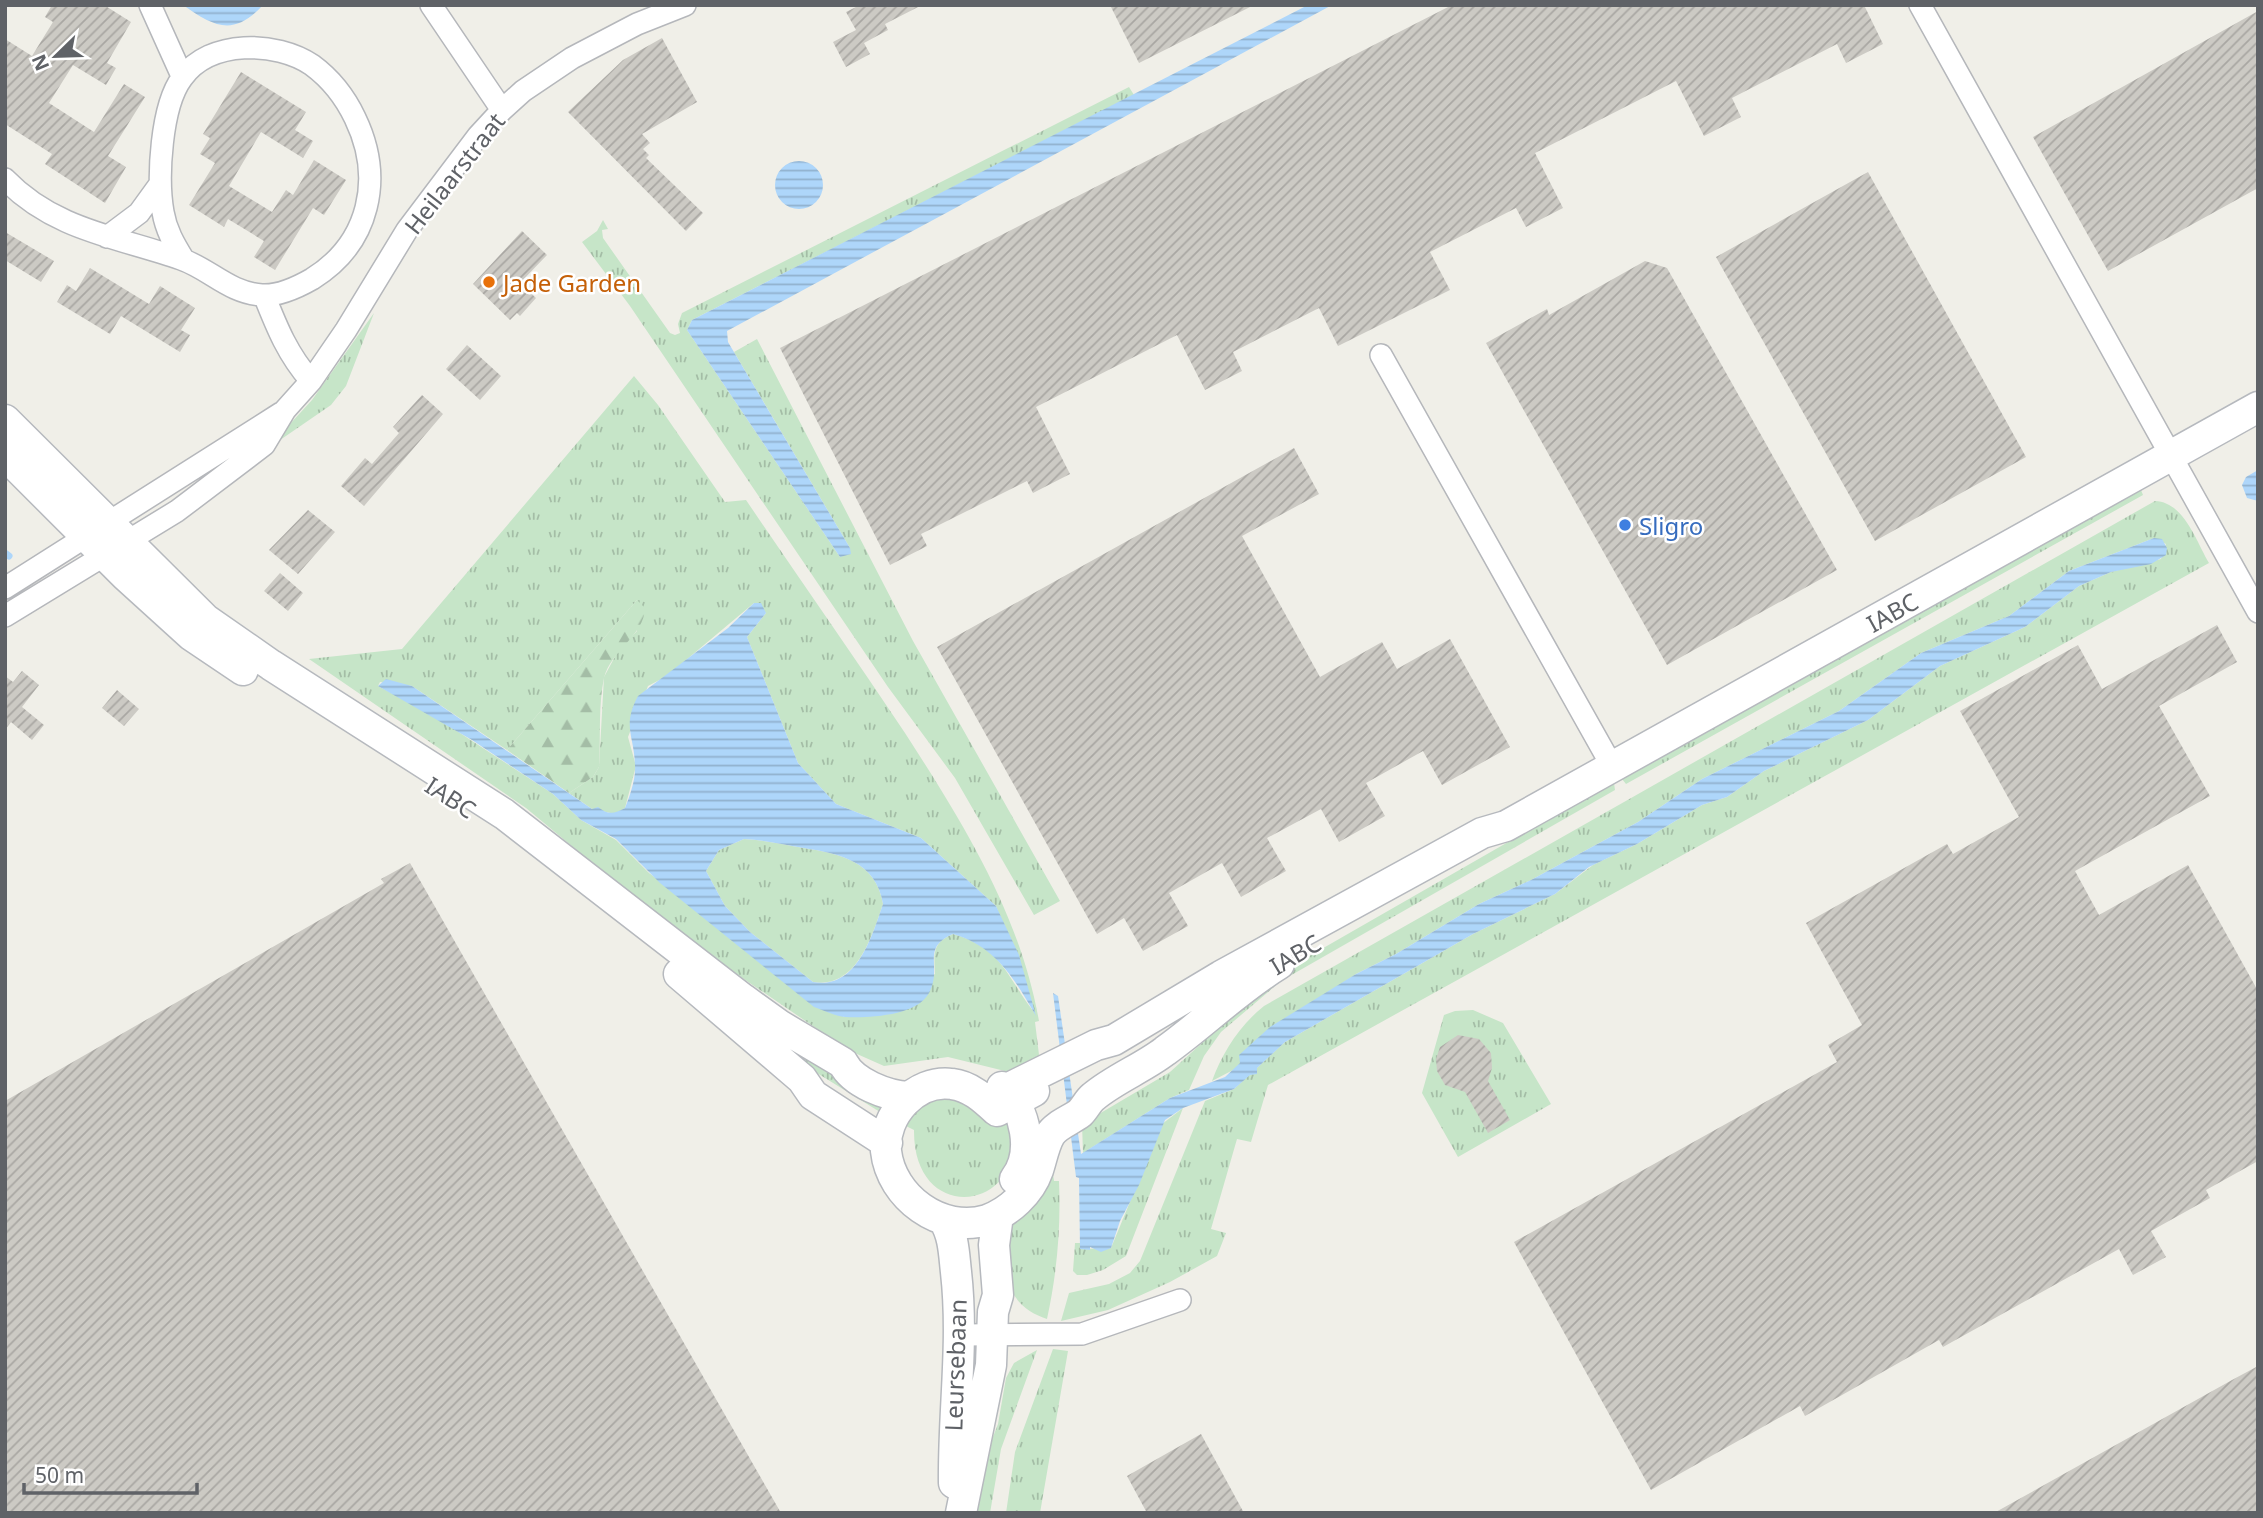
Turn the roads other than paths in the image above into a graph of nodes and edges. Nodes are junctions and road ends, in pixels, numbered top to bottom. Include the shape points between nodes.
1 (150, 5) edge
2 (431, 5) edge
3 (685, 5) edge
4 (1920, 5) edge
5 (182, 76) junction
6 (502, 110) junction
7 (5, 179) edge
8 (160, 184) junction
9 (107, 237) junction
10 (184, 260) junction
11 (264, 295) junction
12 (1381, 355) dead end
13 (311, 381) junction
14 (2258, 407) edge
15 (5, 420) edge
16 (5, 455) edge
17 (2171, 455) junction
18 (107, 538) junction
19 (5, 588) edge
20 (2258, 612) edge
21 (5, 616) edge
22 (1613, 768) junction
23 (1506, 826) junction
24 (905, 1087) junction
25 (1080, 1087) junction
26 (1010, 1096) junction
27 (888, 1134) junction
28 (1042, 1135) junction
29 (984, 1214) junction
30 (944, 1220) junction
31 (1181, 1300) dead end
32 (993, 1324) junction
33 (961, 1335) junction
34 (954, 1513) edge
35 (961, 1513) edge

1 - 5 street
2 - 6 street
3 - 6 street, Heilaarstraat via 572,58
4 - 17 street
5 - 8 street via 169,111
5 - 11 street via 196,63 233,48 291,54 328,78 361,131 370,193 349,248 304,284
6 - 13 street, Heilaarstraat via 407,230
7 - 9 street via 49,215
8 - 9 street via 139,213
8 - 10 street via 170,236
9 - 10 street
10 - 11 street via 236,291
11 - 13 street via 283,343
12 - 22 street
13 - 18 street, Heilaarstraat via 285,410 264,445 177,511
14 - 17 street, IABC
15 - 18 street
16 - 18 street
17 - 20 street
17 - 22 street, IABC
18 - 19 street, Heilaarstraat
18 - 21 street, Heilaarstraat
18 - 24 street, IABC via 205,619 271,665 505,814 779,1025 843,1063 848,1072 871,1086 896,1096
18 - 27 street, IABC via 191,635 271,688 383,752 530,850 802,1079 813,1095
22 - 23 street, IABC
23 - 25 street, IABC via 1489,842 1253,980 1170,1048
23 - 25 street, IABC via 1458,846 1220,976 1114,1040
24 - 26 street via 954,1084 977,1093 997,1111
24 - 27 street
25 - 26 street, IABC via 1045,1077
25 - 28 street, IABC
26 - 28 street
27 - 29 street via 905,1135 908,1159 923,1187 937,1199
27 - 30 street via 892,1173 922,1210
28 - 29 street via 1017,1175
29 - 30 street
29 - 32 street, Leursebaan via 985,1296
30 - 33 street, Leursebaan via 953,1248
31 - 32 street via 1082,1334
32 - 33 street
32 - 35 street, Leursebaan via 986,1397
33 - 34 street, Leursebaan via 953,1442

